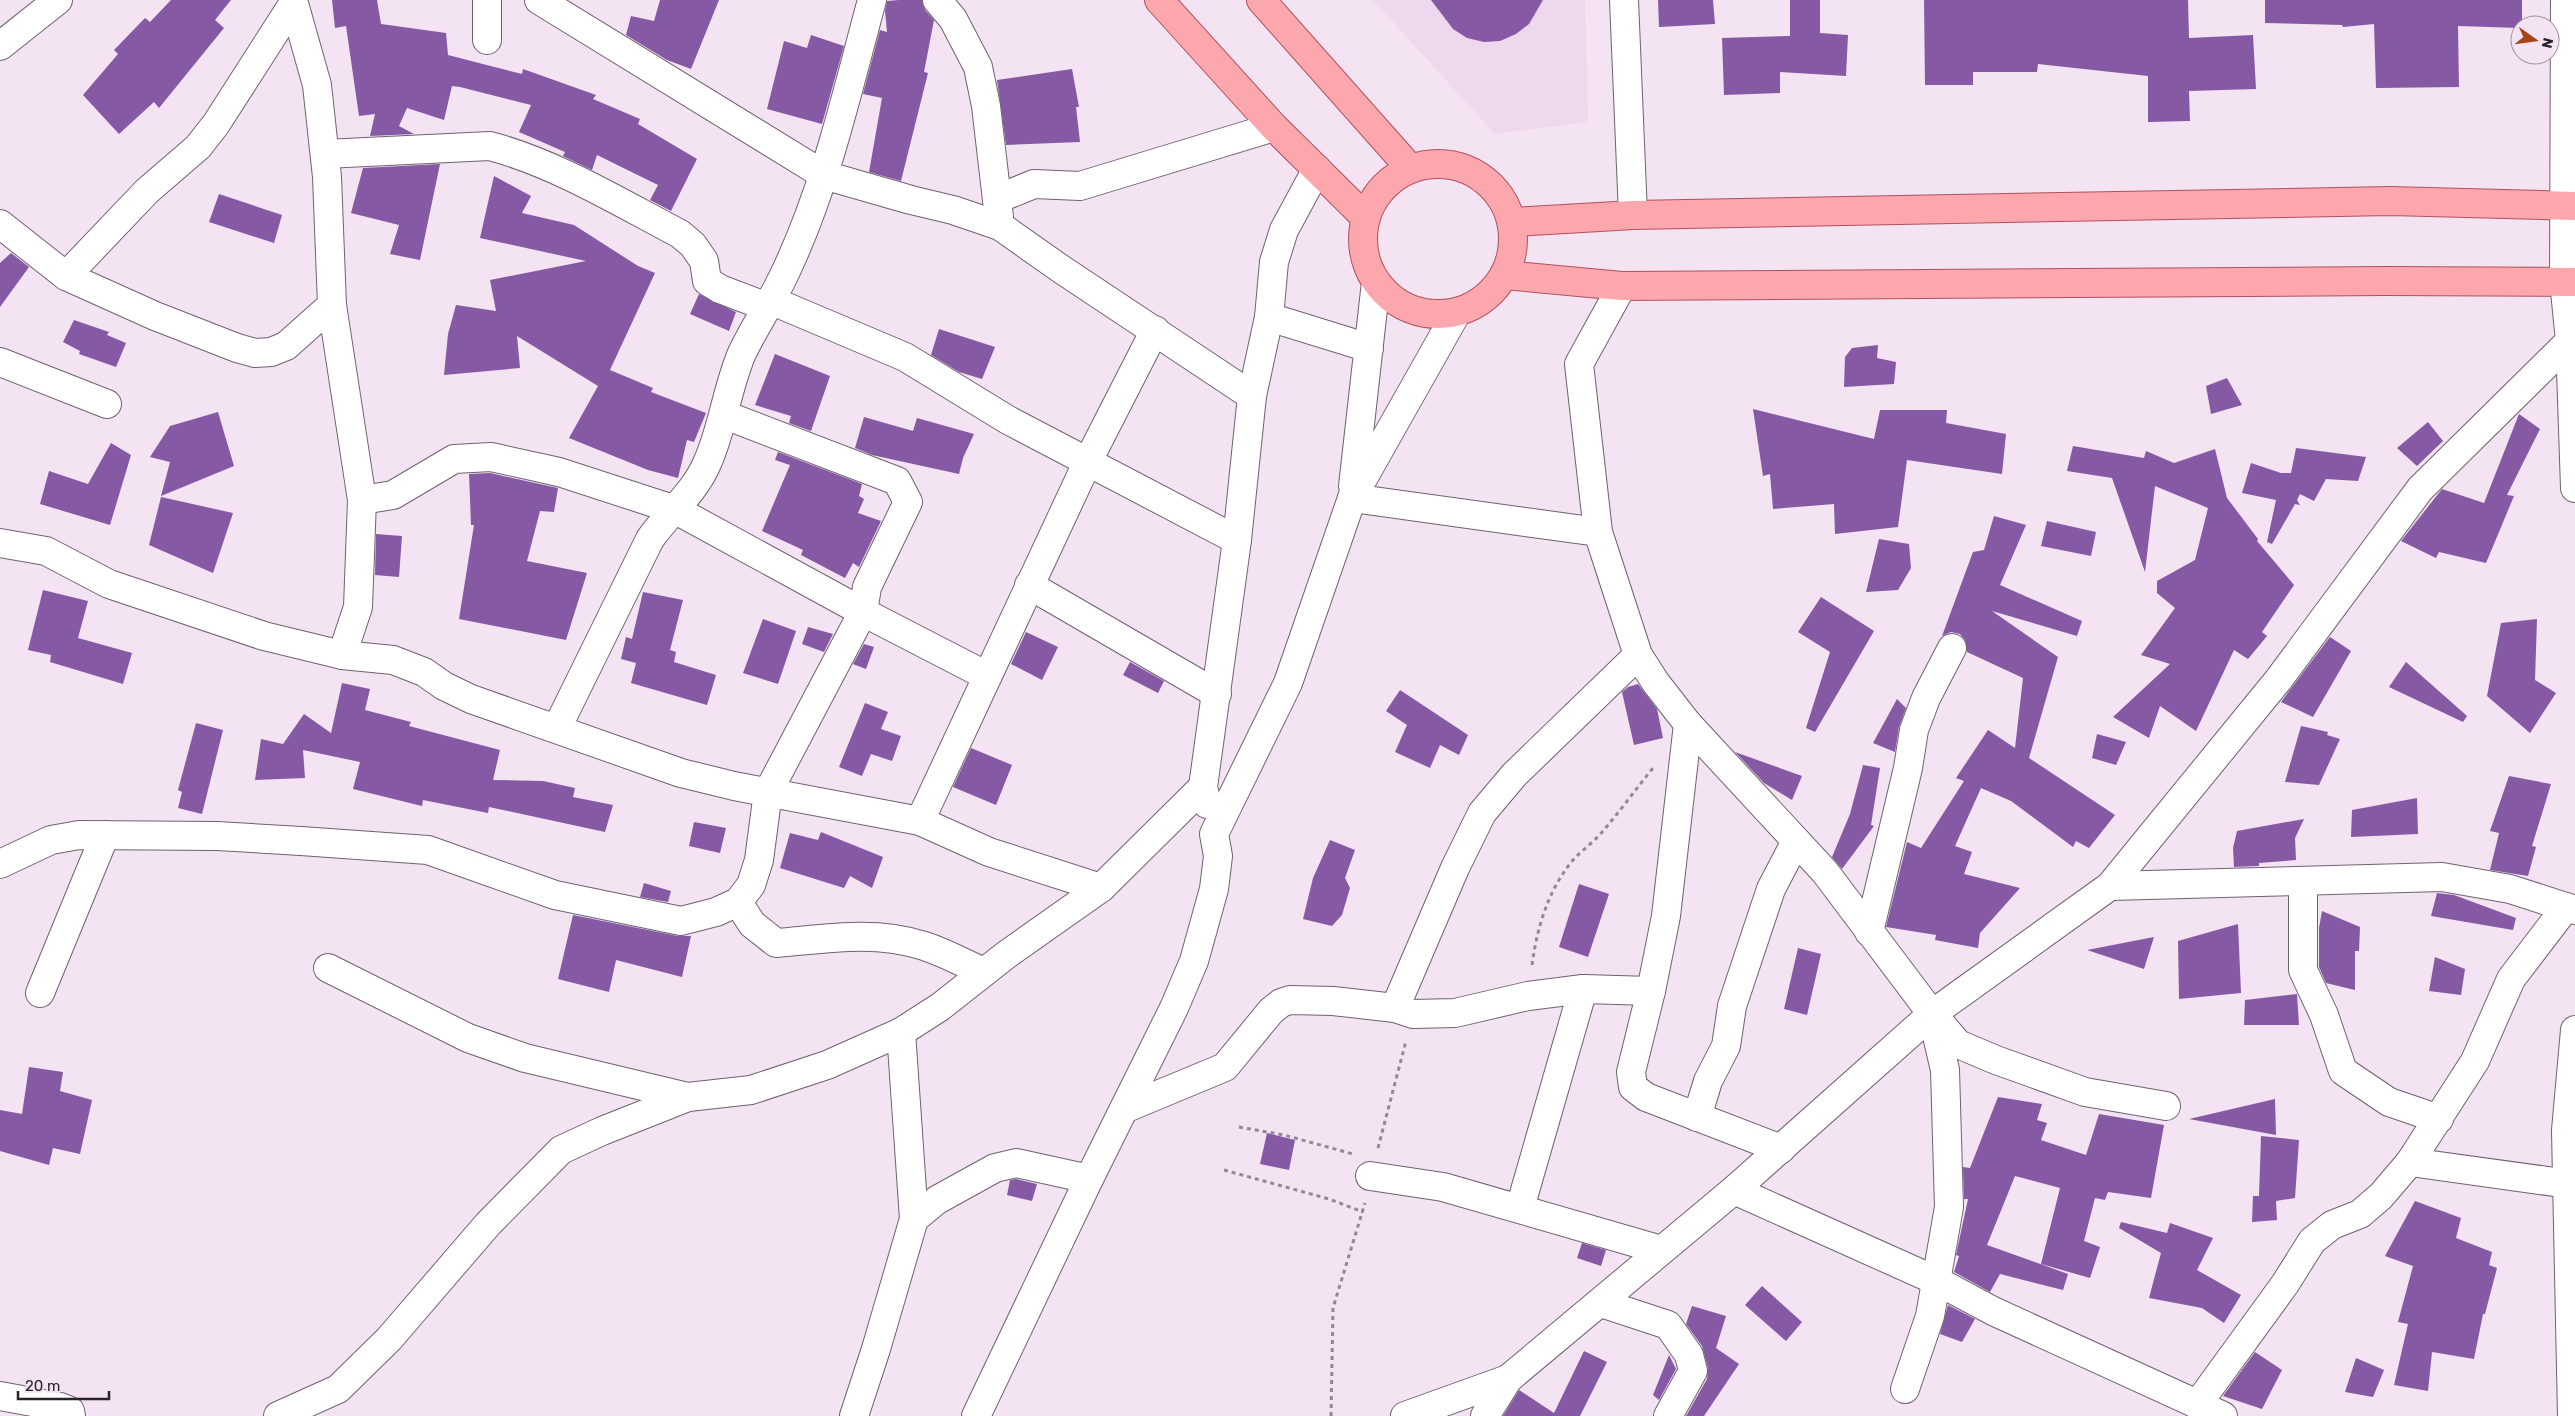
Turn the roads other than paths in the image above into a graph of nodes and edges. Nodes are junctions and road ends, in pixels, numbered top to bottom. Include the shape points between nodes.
1 (58, 0) edge
2 (488, 0) edge
3 (539, 0) edge
4 (872, 0) edge
5 (936, 0) edge
6 (1159, 0) edge
7 (1261, 0) edge
8 (1624, 0) edge
9 (2565, 0) edge
10 (293, 2) edge
11 (487, 40) dead end
12 (0, 46) edge
13 (1274, 127) junction
14 (325, 154) junction
15 (1410, 168) junction
16 (1318, 169) junction
17 (824, 175) junction
18 (997, 199) junction
19 (2570, 205) edge
20 (1634, 215) junction
21 (1366, 218) junction
22 (1512, 222) junction
23 (0, 224) edge
24 (1000, 226) junction
25 (1504, 275) junction
26 (66, 276) junction
27 (1376, 282) junction
28 (2570, 282) edge
29 (1622, 286) junction
30 (769, 303) junction
31 (332, 304) junction
32 (1457, 312) junction
33 (1269, 317) junction
34 (1155, 330) junction
35 (2570, 341) junction
36 (1369, 348) junction
37 (0, 362) edge
38 (1252, 396) junction
39 (107, 404) dead end
40 (725, 415) junction
41 (1087, 463) junction
42 (2575, 488) edge
43 (1352, 498) junction
44 (362, 500) junction
45 (676, 510) junction
46 (1598, 532) junction
47 (1236, 540) junction
48 (0, 543) edge
49 (1029, 585) junction
50 (863, 612) junction
51 (1952, 648) dead end
52 (342, 654) junction
53 (1638, 655) junction
54 (987, 676) junction
55 (1217, 694) junction
56 (1688, 724) junction
57 (557, 728) junction
58 (1203, 787) junction
59 (768, 792) junction
60 (920, 821) junction
61 (1214, 834) junction
62 (105, 835) junction
63 (1796, 841) junction
64 (0, 864) edge
65 (2303, 882) junction
66 (2110, 886) junction
67 (1101, 888) junction
68 (738, 902) junction
69 (2570, 908) edge
70 (1869, 932) junction
71 (328, 968) dead end
72 (984, 972) junction
73 (1582, 989) junction
74 (1651, 991) junction
75 (40, 994) dead end
76 (1404, 1011) junction
77 (1932, 1014) junction
78 (2575, 1030) edge
79 (900, 1032) junction
80 (688, 1097) junction
81 (2166, 1106) dead end
82 (1124, 1109) junction
83 (1697, 1117) junction
84 (2439, 1119) junction
85 (2571, 1128) edge
86 (1780, 1149) junction
87 (2410, 1162) junction
88 (1372, 1168) road end
89 (1088, 1179) junction
90 (2572, 1186) edge
91 (1734, 1190) junction
92 (1520, 1208) junction
93 (914, 1218) junction
94 (1662, 1250) junction
95 (1937, 1281) junction
96 (1600, 1303) junction
97 (1508, 1379) junction
98 (338, 1389) junction
99 (1905, 1389) dead end
100 (0, 1396) edge
101 (2197, 1405) junction
102 (71, 1416) edge
103 (278, 1416) edge
104 (321, 1416) edge
105 (854, 1416) edge
106 (976, 1416) edge
107 (1405, 1416) edge
108 (1485, 1416) edge
109 (1668, 1416) edge
110 (2223, 1416) edge
111 (2572, 1416) edge

1 - 12 street
2 - 11 street
3 - 17 street
4 - 17 street
5 - 18 street via 953,19 978,67
6 - 13 main road
7 - 15 main road
8 - 20 street
9 - 19 street
10 - 14 street via 317,85
10 - 26 street via 198,147 147,191
13 - 16 main road
13 - 18 street via 1080,186 1034,184
14 - 30 street via 490,146 514,152 680,234 704,261 707,281 720,289
14 - 31 street
15 - 21 main road via 1385,185
15 - 22 main road via 1442,162 1474,171 1498,192
16 - 21 main road
16 - 33 street via 1284,230 1274,262
17 - 24 street via 954,210
17 - 30 street via 785,273
18 - 24 street
19 - 20 main road via 2390,201
19 - 28 street
20 - 22 main road
21 - 27 main road via 1363,235 1366,260
22 - 25 main road via 1514,249
23 - 26 street
24 - 34 street
25 - 29 main road
25 - 32 main road via 1485,298
26 - 31 street via 155,316 255,353 271,352 286,346
27 - 32 main road via 1398,303 1427,314
27 - 36 street
28 - 29 main road
28 - 35 street
29 - 46 street via 1579,364
30 - 40 street via 742,354
30 - 41 street via 905,357 1008,420
31 - 44 street
32 - 43 street
33 - 36 street
33 - 38 street
34 - 38 street
34 - 41 street
35 - 42 street
35 - 66 street via 2420,489 2279,679
36 - 43 street
37 - 39 street
38 - 47 street
40 - 45 street via 708,462 694,488
40 - 50 street via 897,481 908,502 867,587
41 - 47 street
41 - 49 street
43 - 46 street
43 - 61 street via 1288,683
44 - 45 street via 393,495 454,459 491,457 559,472
44 - 52 street via 358,607
45 - 50 street
45 - 57 street via 650,539
46 - 53 street
47 - 55 street
48 - 52 street via 46,551 142,598 264,636
49 - 54 street
49 - 55 street
50 - 54 street
50 - 59 street
51 - 70 street via 1926,698 1914,730
52 - 57 street via 393,660 424,672 471,699
53 - 56 street
53 - 76 street via 1514,775 1482,813 1455,868
54 - 60 street
55 - 58 street
56 - 63 street
56 - 74 street via 1666,916
57 - 59 street via 681,773
58 - 61 street
58 - 67 street
59 - 60 street
59 - 68 street via 759,860 751,885
60 - 67 street via 989,852
61 - 82 street via 1218,856 1214,889 1194,961
62 - 64 street via 51,840
62 - 68 street via 217,836 428,850 555,895 681,920 716,912
62 - 75 street
63 - 70 street via 1825,872
63 - 83 street via 1771,889 1732,1006 1726,1046 1708,1081
65 - 66 street
65 - 69 street via 2442,877 2510,888
65 - 84 street via 2303,970 2324,1014 2343,1071 2389,1102
66 - 77 street
67 - 72 street
68 - 72 street via 752,924 776,943 882,936 921,944
69 - 84 street via 2511,979 2475,1061
70 - 77 street
71 - 80 street via 468,1038 525,1058
72 - 79 street via 940,1007
73 - 74 street
73 - 76 street via 1528,996 1455,1013
73 - 92 street
74 - 83 street via 1630,1072 1633,1087 1646,1097
76 - 82 street via 1333,1001 1290,1000 1281,1003 1225,1067
77 - 81 street via 1958,1044 1996,1060 2085,1092
77 - 86 street
77 - 95 street via 1945,1070 1949,1138 1948,1207
78 - 85 street
79 - 80 street via 827,1065 751,1090
79 - 93 street
80 - 98 street via 561,1150 488,1224 389,1339
82 - 89 street
83 - 86 street
84 - 87 street
85 - 90 street
86 - 91 street
87 - 90 street
87 - 101 street via 2381,1196 2360,1214 2332,1225 2312,1241 2285,1284
88 - 92 street
89 - 93 street via 1016,1163 995,1168 937,1200
89 - 106 street
90 - 111 street
91 - 94 street
91 - 95 street
92 - 94 street
93 - 105 street
94 - 96 street
95 - 99 street via 1930,1316
95 - 101 street via 1993,1311
96 - 97 street
96 - 109 street via 1668,1325 1690,1355 1693,1371
97 - 107 street
97 - 108 street
98 - 103 street
98 - 104 street
100 - 102 street via 60,1407 70,1411
101 - 110 street

